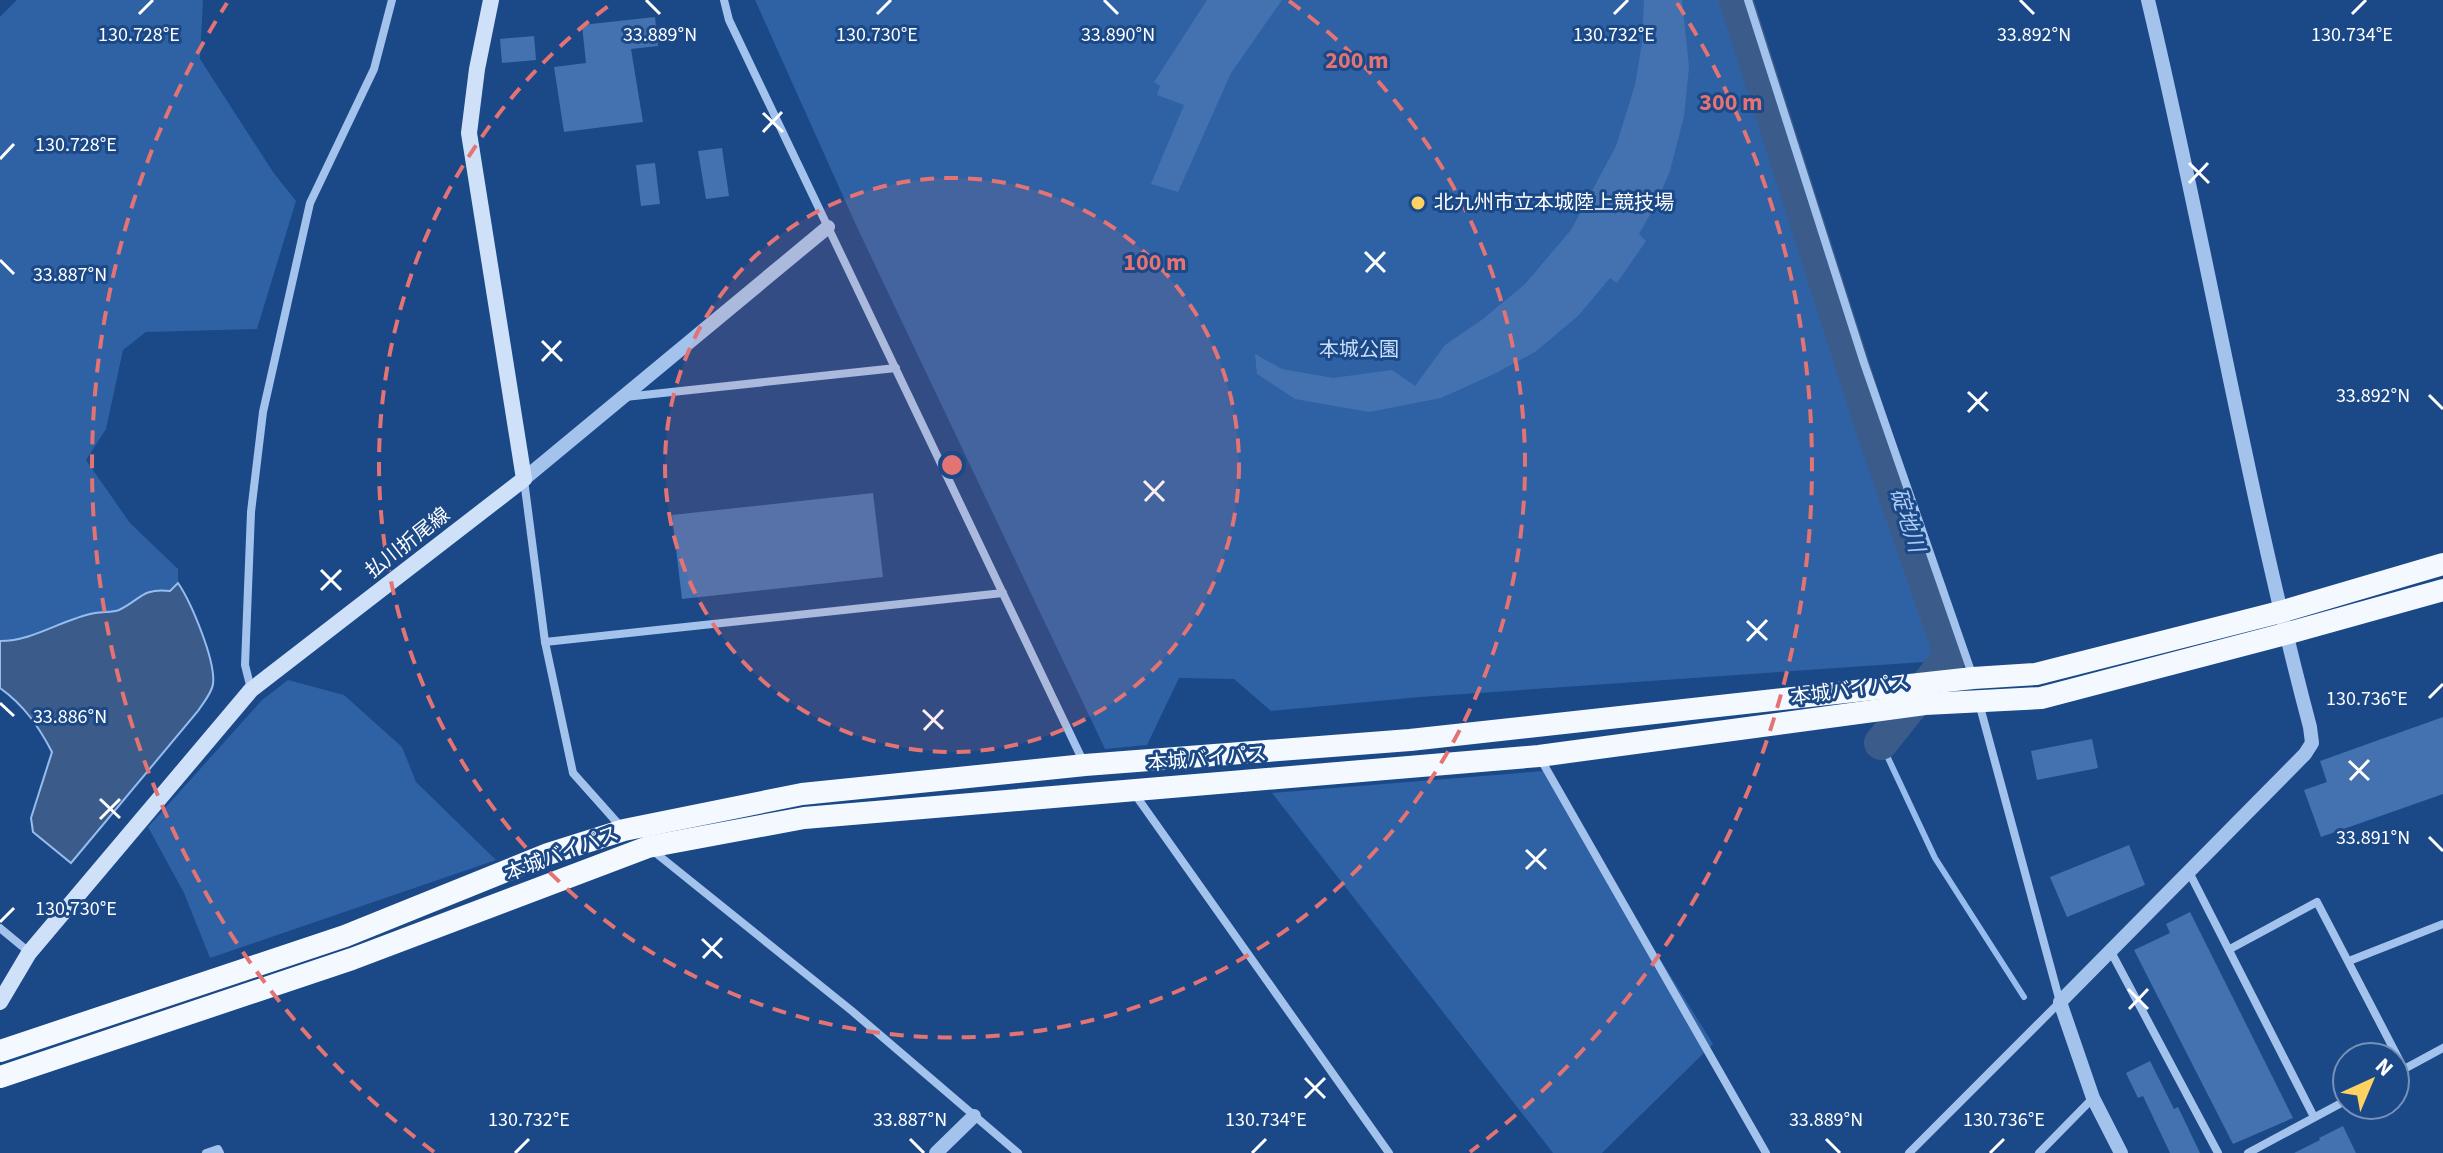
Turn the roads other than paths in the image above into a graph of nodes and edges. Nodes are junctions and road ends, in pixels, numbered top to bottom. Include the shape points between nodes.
1 (392, 0) edge
2 (491, 0) edge
3 (724, 0) edge
4 (1748, 0) edge
5 (2148, 0) edge
6 (828, 227) junction
7 (896, 368) junction
8 (624, 397) junction
9 (524, 479) junction
10 (2443, 564) edge
11 (2443, 590) edge
12 (1003, 593) junction
13 (2282, 623) junction
14 (545, 642) junction
15 (1973, 678) junction
16 (251, 690) junction
17 (1885, 699) junction
18 (1979, 701) junction
19 (1539, 756) junction
20 (1085, 765) junction
21 (1131, 789) junction
22 (624, 830) junction
23 (648, 847) junction
24 (2189, 872) junction
25 (2443, 924) edge
26 (0, 928) edge
27 (2230, 949) junction
28 (2110, 950) junction
29 (29, 953) junction
30 (2349, 961) junction
31 (0, 1002) edge
32 (2060, 1002) junction
33 (2390, 1041) edge
34 (2443, 1048) edge
35 (0, 1051) edge
36 (2411, 1065) edge
37 (0, 1077) edge
38 (2093, 1098) junction
39 (2331, 1108) edge
40 (974, 1116) junction
41 (2314, 1117) junction
42 (206, 1153) edge
43 (220, 1153) edge
44 (936, 1153) edge
45 (1018, 1153) edge
46 (1389, 1153) edge
47 (1766, 1153) edge
48 (1909, 1153) edge
49 (2039, 1153) edge
50 (2121, 1153) edge
51 (2218, 1153) edge
52 (2248, 1153) edge

1 - 16 street via 374,69 310,203 263,412 251,512 245,665
2 - 9 main road via 469,133
3 - 6 street
4 - 15 street via 1864,363
5 - 13 street
6 - 7 street
6 - 8 street
7 - 8 street
7 - 12 street
8 - 9 street
9 - 14 street
9 - 16 main road, 払川折尾線
10 - 13 highway, 本城バイパス
11 - 13 highway, 本城バイパス
12 - 14 street
12 - 20 street
13 - 15 highway, 本城バイパス via 2036,674
13 - 18 highway, 本城バイパス via 2041,698
13 - 24 street via 2312,743
14 - 22 street via 573,773
15 - 17 highway, 本城バイパス
15 - 18 street
16 - 29 main road, 払川折尾線
17 - 18 highway, 本城バイパス via 1925,704
17 - 19 highway, 本城バイパス
17 - 20 highway, 本城バイパス
18 - 32 street
19 - 21 highway, 本城バイパス
19 - 47 street
20 - 22 highway, 本城バイパス via 802,794
21 - 23 highway, 本城バイパス via 804,818
21 - 46 street
22 - 23 street
22 - 35 highway, 本城バイパス via 548,854 345,936
23 - 37 highway, 本城バイパス via 352,959
23 - 40 street
24 - 27 street
24 - 28 street
25 - 30 street
26 - 29 street
27 - 30 street via 2317,902
27 - 41 street
28 - 32 street
28 - 51 street
29 - 31 main road, 払川折尾線
30 - 33 street
32 - 38 street
32 - 48 street
34 - 36 street
38 - 49 street
38 - 50 street
39 - 41 street
40 - 44 street
40 - 45 street
41 - 52 street
42 - 43 street

